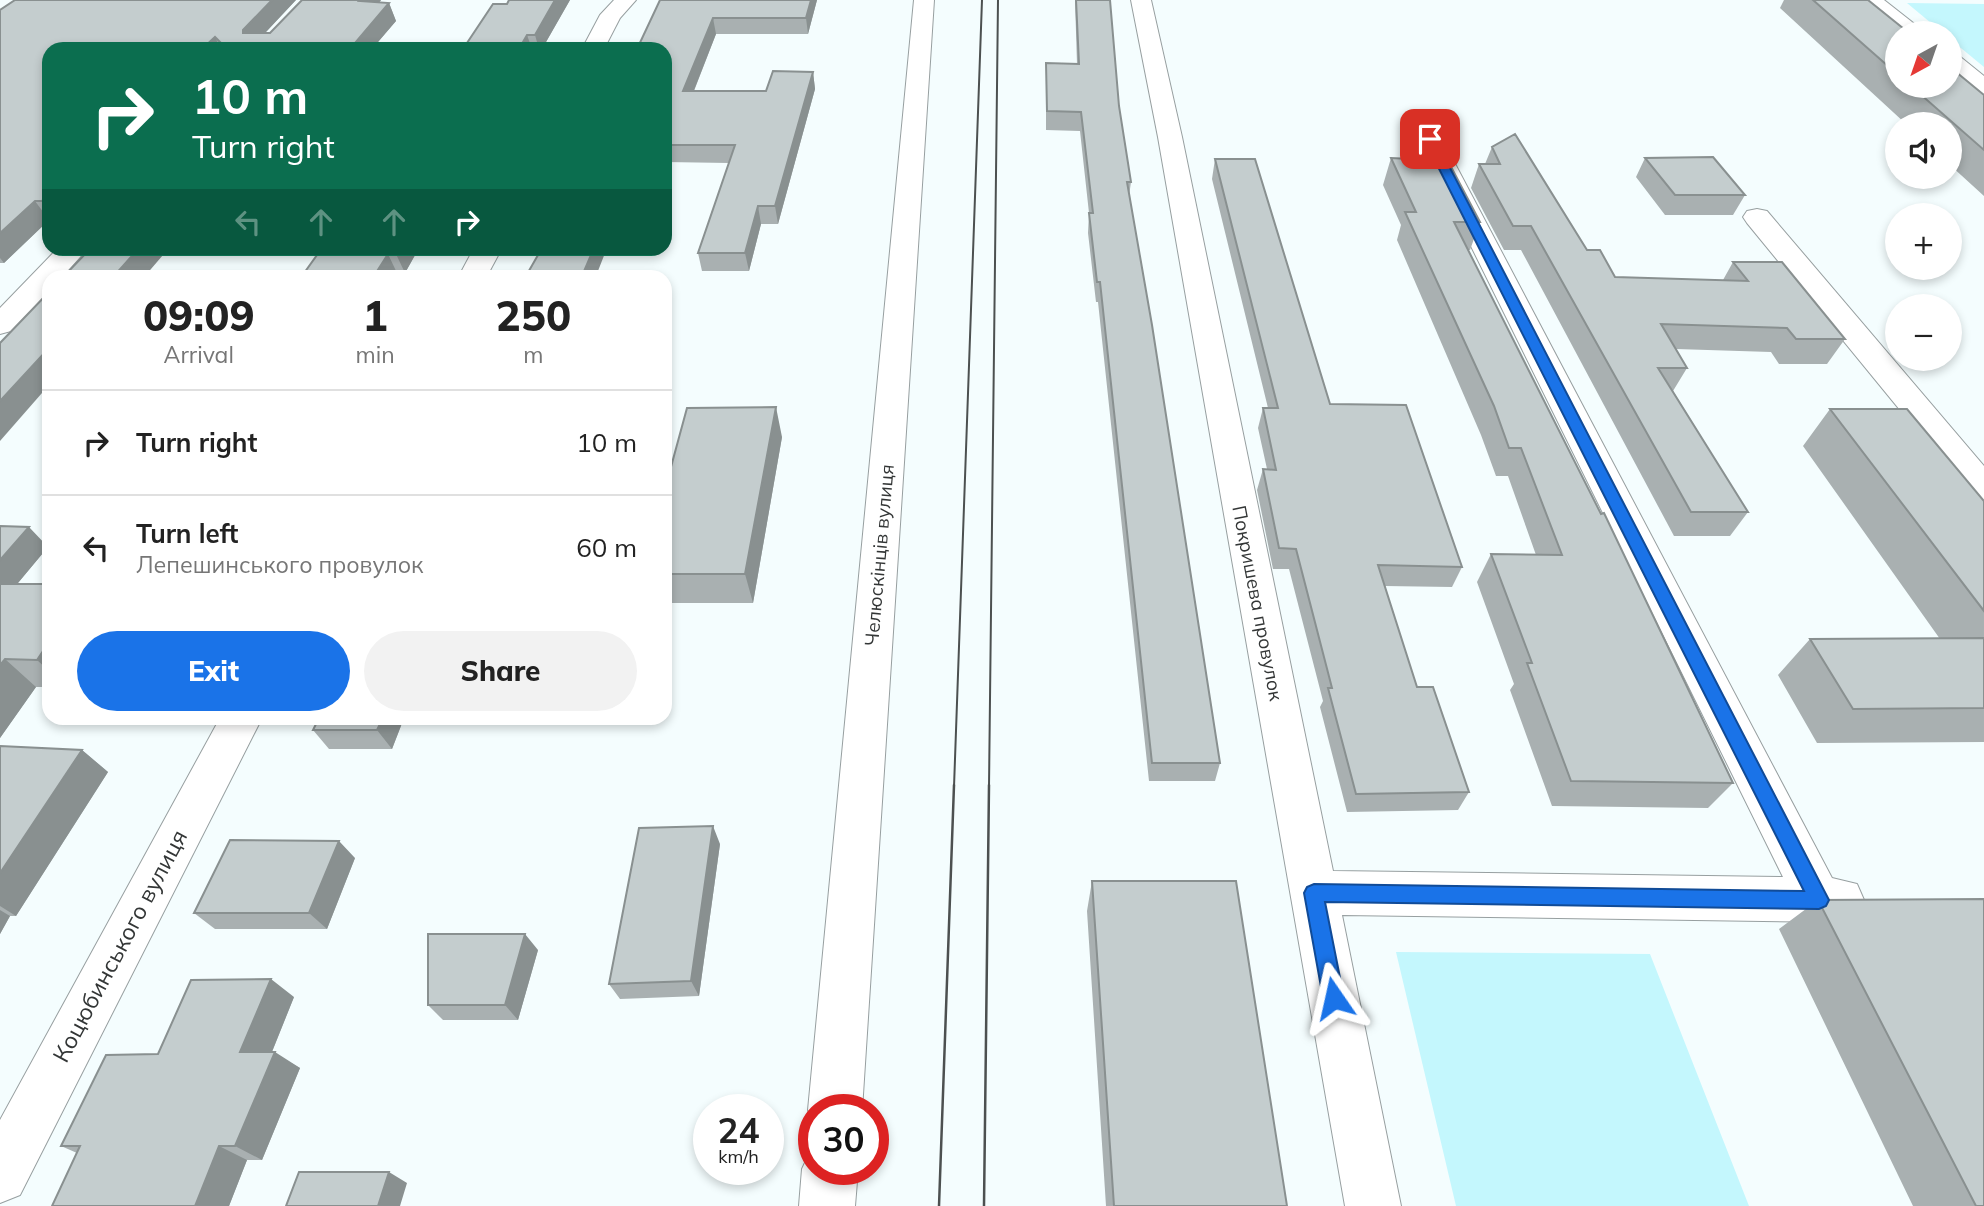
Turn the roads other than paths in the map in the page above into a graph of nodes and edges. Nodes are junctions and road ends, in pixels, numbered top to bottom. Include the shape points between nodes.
1 (626, 0) edge
2 (924, 0) edge
3 (1141, 0) edge
4 (1871, 0) edge
5 (1899, 21) edge
6 (597, 42) edge
7 (1962, 68) edge
8 (1980, 80) edge
9 (1430, 139) dead end
10 (1757, 217) dead end
11 (66, 256) edge
12 (53, 270) edge
13 (42, 281) edge
14 (0, 325) edge
15 (1984, 488) edge
16 (237, 725) edge
17 (1314, 893) junction
18 (1819, 900) junction
19 (1888, 900) edge
20 (836, 1094) edge
21 (0, 1175) edge
22 (829, 1185) edge
23 (827, 1206) edge
24 (1373, 1206) edge

1 - 6 street via 611,15
2 - 20 street, Челюскінців вулиця
3 - 17 street, Покришева провулок
4 - 5 street
7 - 8 street
9 - 18 street
10 - 15 street
11 - 12 street
13 - 14 street
16 - 21 street, Коцюбинського вулиця
17 - 18 street
17 - 24 street, Покришева провулок
18 - 19 street
22 - 23 street

